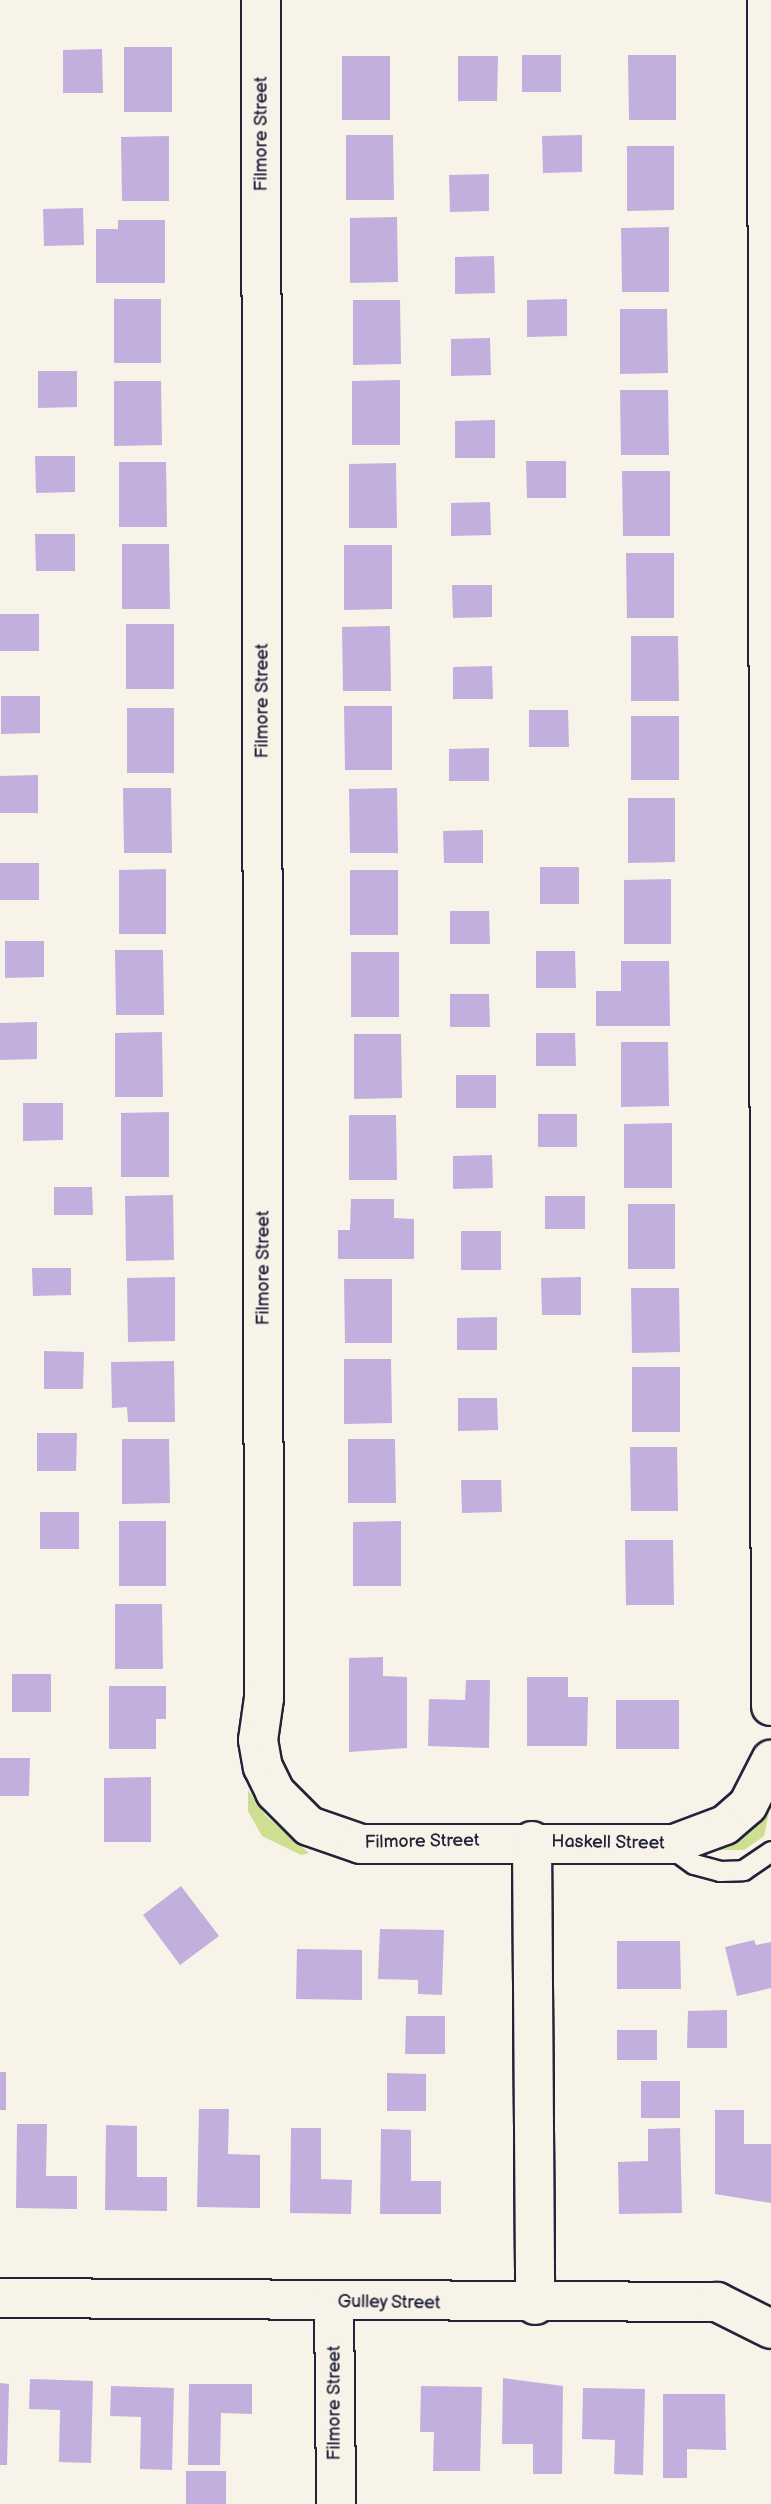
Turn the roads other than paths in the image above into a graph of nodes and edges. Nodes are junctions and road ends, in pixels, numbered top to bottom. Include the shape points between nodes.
1 (261, 0) edge
2 (767, 0) edge
3 (771, 1706) edge
4 (771, 1760) edge
5 (532, 1841) junction
6 (665, 1844) junction
7 (771, 1851) edge
8 (0, 2298) edge
9 (334, 2303) junction
10 (535, 2305) junction
11 (771, 2329) edge
12 (336, 2504) edge

1 - 5 street, Filmore Street via 264,1698 258,1740 275,1792 293,1813 333,1838 360,1844
2 - 3 street
4 - 6 street, Haskell Street via 748,1805 726,1825
5 - 6 street, Haskell Street
5 - 10 street
6 - 7 lane via 694,1864 720,1871 743,1870
8 - 9 street, Gulley Street
9 - 10 street, Gulley Street
9 - 12 street, Filmore Street
10 - 11 street, Gulley Street via 717,2302

